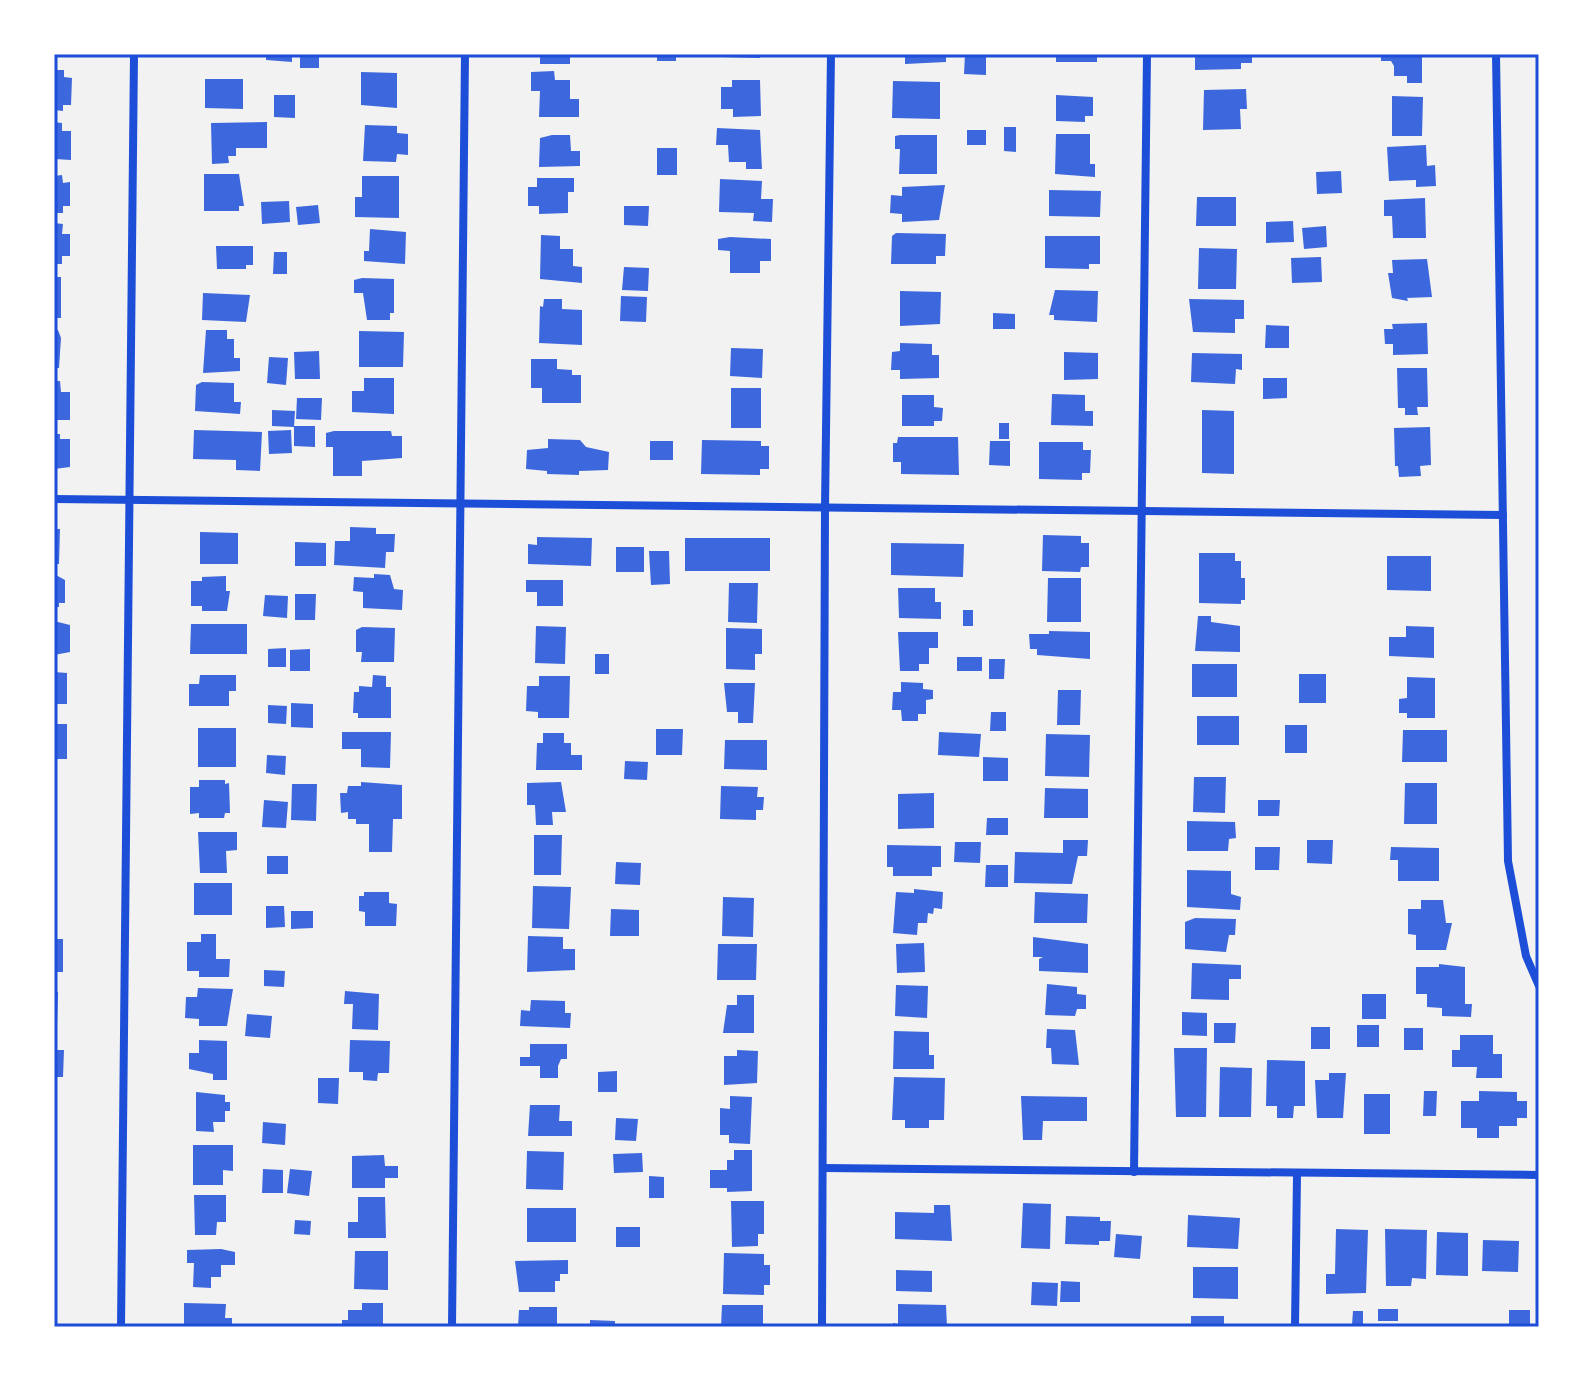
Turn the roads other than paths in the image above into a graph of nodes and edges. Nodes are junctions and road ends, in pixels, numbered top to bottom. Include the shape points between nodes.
1 (134, 54) edge
2 (465, 54) edge
3 (831, 54) edge
4 (1147, 54) edge
5 (1496, 54) edge
6 (54, 499) edge
7 (129, 500) junction
8 (458, 505) junction
9 (825, 506) junction
10 (1143, 510) junction
11 (1503, 515) junction
12 (1539, 986) edge
13 (824, 1168) junction
14 (1134, 1172) junction
15 (1297, 1175) junction
16 (1539, 1175) edge
17 (121, 1327) edge
18 (452, 1327) edge
19 (822, 1327) edge
20 (1295, 1327) edge

1 - 7 street
2 - 8 street
3 - 9 street
4 - 10 street
5 - 11 street
6 - 7 street
7 - 8 street
7 - 17 street
8 - 9 street
8 - 18 street
9 - 10 street
9 - 13 street
10 - 11 street
10 - 14 street
11 - 12 street via 1508,861 1526,956
13 - 14 street
13 - 19 street
14 - 15 street
15 - 16 street
15 - 20 street

